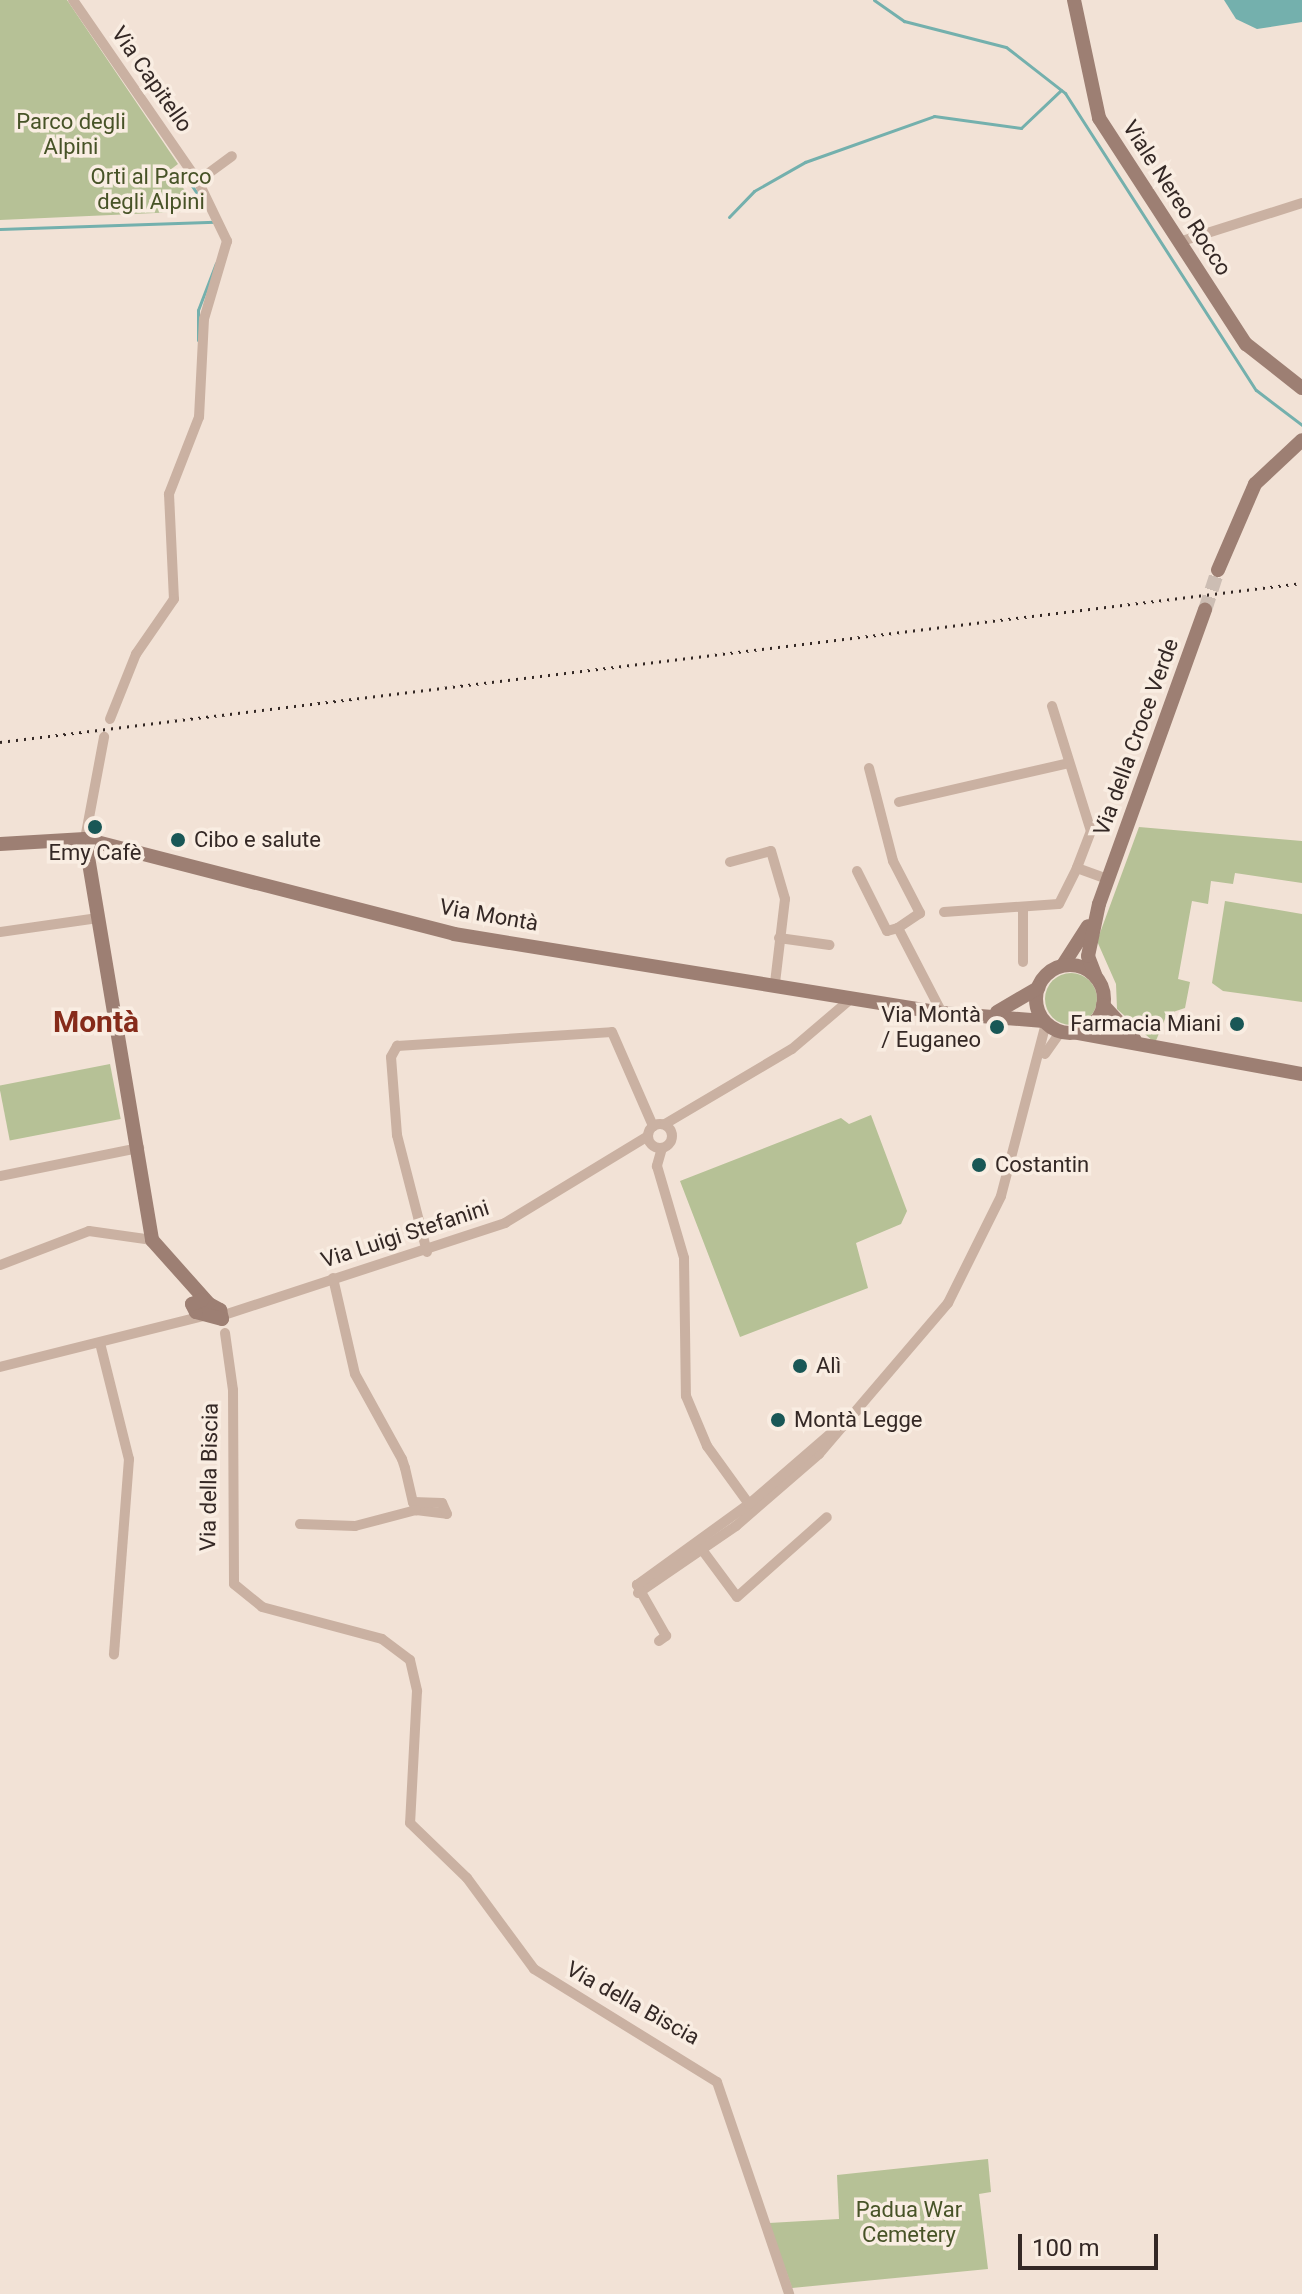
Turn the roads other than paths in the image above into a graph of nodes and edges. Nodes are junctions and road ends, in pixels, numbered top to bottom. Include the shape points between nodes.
1 (73, 0) edge
2 (1074, 0) edge
3 (232, 156) dead end
4 (198, 181) junction
5 (1302, 203) edge
6 (1179, 242) junction
7 (1302, 388) edge
8 (1302, 440) edge
9 (1218, 570) tunnel mouth
10 (1205, 610) tunnel mouth
11 (1052, 706) dead end
12 (110, 719) dead end
13 (104, 737) dead end
14 (1069, 763) junction
15 (869, 768) dead end
16 (899, 802) dead end
17 (85, 839) junction
18 (0, 844) edge
19 (730, 862) dead end
20 (1077, 868) junction
21 (857, 871) dead end
22 (1108, 879) junction
23 (1099, 904) junction
24 (1023, 911) junction
25 (944, 912) dead end
26 (98, 918) junction
27 (898, 928) junction
28 (0, 932) edge
29 (779, 938) junction
30 (830, 945) dead end
31 (1023, 962) dead end
32 (1063, 965) junction
33 (1096, 977) junction
34 (775, 983) junction
35 (1038, 988) junction
36 (852, 998) junction
37 (1103, 1005) junction
38 (942, 1013) junction
39 (976, 1016) junction
40 (1045, 1022) junction
41 (1067, 1032) junction
42 (1149, 1048) junction
43 (1038, 1067) junction
44 (1302, 1074) edge
45 (663, 1128) junction
46 (139, 1148) junction
47 (658, 1148) junction
48 (633, 1150) junction
49 (0, 1176) edge
50 (152, 1240) junction
51 (427, 1252) junction
52 (0, 1265) edge
53 (333, 1278) junction
54 (188, 1279) junction
55 (267, 1296) junction
56 (192, 1303) junction
57 (179, 1318) junction
58 (216, 1318) junction
59 (100, 1343) junction
60 (0, 1367) edge
61 (858, 1410) junction
62 (781, 1488) junction
63 (749, 1504) junction
64 (827, 1517) dead end
65 (300, 1524) dead end
66 (738, 1524) junction
67 (708, 1536) junction
68 (703, 1551) junction
69 (681, 1556) junction
70 (637, 1591) junction
71 (659, 1641) dead end
72 (114, 1654) dead end
73 (789, 2294) edge

1 - 4 street, Via Capitello
2 - 6 main road, Viale Nereo Rocco via 1099,118
3 - 4 street
4 - 12 street, Via Capitello via 224,229 226,254 204,319 199,417 169,494 175,593 136,654
5 - 6 street
6 - 7 main road, Viale Nereo Rocco via 1246,344
8 - 9 main road via 1255,484
10 - 22 main road, Via della Croce Verde
11 - 14 street, Via della Croce Verde
13 - 17 street
14 - 16 street
14 - 20 street, Via della Croce Verde via 1091,831
15 - 27 street via 893,861 920,913
17 - 18 main road, Via Montà
17 - 26 main road
17 - 34 main road, Via Montà via 454,934
19 - 29 street via 771,851 785,899
20 - 22 street
20 - 24 street, Via della Croce Verde via 1059,904
21 - 27 street via 887,931
22 - 23 main road, Via della Croce Verde
23 - 32 main road, Via della Croce Verde
23 - 33 main road, Via della Croce Verde via 1088,956
24 - 25 street, Via della Croce Verde
24 - 31 street
26 - 28 street
26 - 46 main road
27 - 38 street
29 - 30 street
29 - 34 street
32 - 33 main road
32 - 35 main road, Via Montà
33 - 37 main road, Via Montà
34 - 36 main road, Via Montà
35 - 39 main road, Via Montà via 1019,1004
35 - 40 main road
36 - 38 main road, Via Montà
36 - 45 street, Via Luigi Stefanini via 816,1032
37 - 41 main road via 1090,1026
37 - 42 main road, Via Montà via 1117,1028
38 - 39 main road, Via Montà
39 - 40 main road, Via Montà
40 - 41 main road, Via Montà
40 - 43 street
41 - 42 main road, Via Montà
41 - 43 street
42 - 44 main road, Via Montà
43 - 61 street via 1005,1185 971,1262 941,1311
45 - 47 street
45 - 47 street, Via Luigi Stefanini
45 - 48 street, Via Luigi Stefanini
45 - 51 street via 616,1033 397,1046 391,1071 397,1135
46 - 49 street
46 - 50 main road
47 - 48 street, Via Luigi Stefanini
47 - 63 street via 657,1166 684,1258 682,1380 700,1434
48 - 51 street, Via Luigi Stefanini via 544,1204
50 - 52 street via 89,1231
50 - 54 main road
51 - 53 street, Via Luigi Stefanini
53 - 55 street, Via Luigi Stefanini
53 - 65 street via 355,1374 402,1459 414,1506 355,1526
54 - 56 main road
54 - 58 main road
55 - 58 street, Via Luigi Stefanini
55 - 58 street, Via Luigi Stefanini
56 - 57 street
56 - 58 main road
57 - 58 street
57 - 59 street
58 - 73 street, Via della Biscia via 233,1390 234,1584 262,1607 382,1639 410,1660 417,1691 410,1823 467,1878 546,1979 717,2082
59 - 60 street
59 - 72 street via 129,1459
61 - 62 street
61 - 63 street
62 - 63 street
62 - 66 street
63 - 66 street
63 - 67 street
64 - 68 street via 737,1597
66 - 68 street
67 - 68 street
67 - 69 street
68 - 69 street
68 - 70 street
69 - 70 street
70 - 71 street via 666,1636

